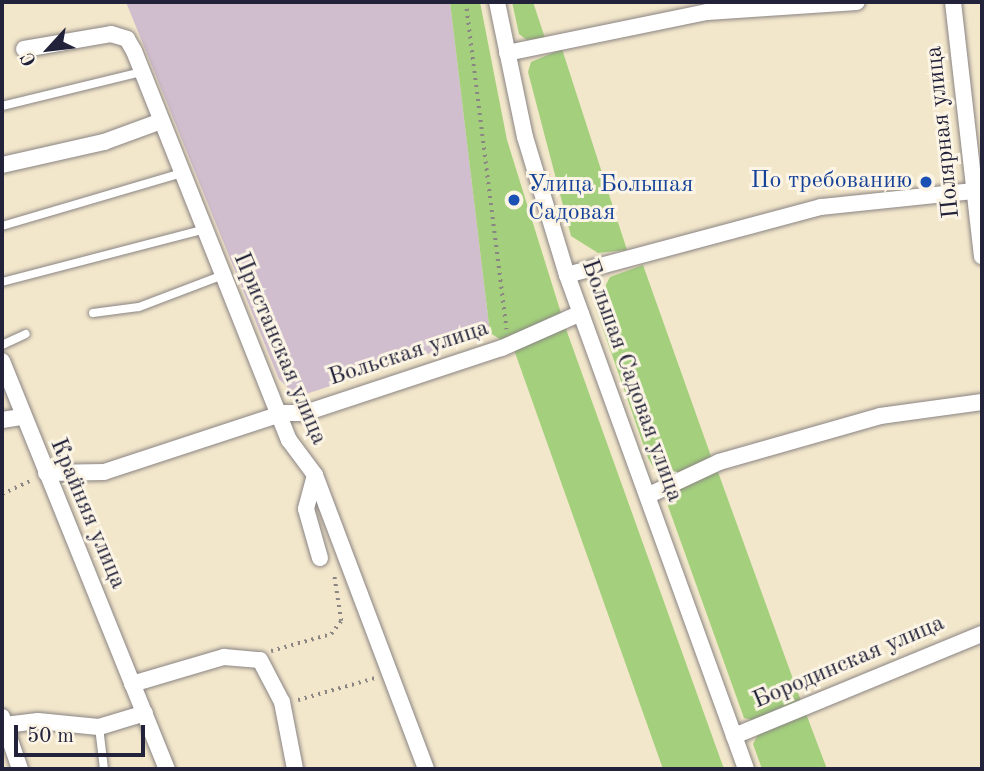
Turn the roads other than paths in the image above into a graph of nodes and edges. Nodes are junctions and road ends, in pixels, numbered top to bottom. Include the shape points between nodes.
1 (497, 2) edge
2 (857, 2) edge
3 (953, 2) edge
4 (24, 49) dead end
5 (507, 53) junction
6 (142, 72) junction
7 (2, 106) edge
8 (161, 121) junction
9 (2, 165) edge
10 (182, 173) junction
11 (977, 191) edge
12 (2, 226) edge
13 (205, 229) junction
14 (982, 256) edge
15 (223, 275) junction
16 (567, 275) junction
17 (2, 282) edge
18 (93, 313) dead end
19 (581, 313) junction
20 (26, 334) dead end
21 (2, 345) edge
22 (2, 360) edge
23 (982, 402) edge
24 (283, 413) junction
25 (21, 417) junction
26 (2, 420) edge
27 (46, 473) junction
28 (315, 475) junction
29 (649, 495) junction
30 (320, 558) road end
31 (982, 634) edge
32 (131, 684) junction
33 (145, 713) junction
34 (4, 721) edge
35 (99, 727) junction
36 (734, 736) junction
37 (20, 769) edge
38 (104, 769) edge
39 (167, 769) edge
40 (295, 769) edge
41 (426, 769) edge
42 (746, 769) edge

1 - 5 street, Большая Садовая улица
2 - 5 street via 707,12
3 - 11 street, Полярная улица
4 - 6 street, Пристанская улица via 111,34 127,40
5 - 16 street, Большая Садовая улица
6 - 7 lane
6 - 8 street, Пристанская улица
8 - 9 street via 104,142
8 - 10 street, Пристанская улица
10 - 12 lane
10 - 13 street, Пристанская улица
11 - 14 street, Полярная улица
11 - 16 street via 821,207
13 - 15 street, Пристанская улица
13 - 17 lane
15 - 18 lane via 139,307
15 - 24 street, Пристанская улица
16 - 19 street, Большая Садовая улица
19 - 24 street, Вольская улица via 512,344 305,413
19 - 29 street, Большая Садовая улица
20 - 21 lane
22 - 25 street, Крайняя улица
23 - 29 street via 880,416 719,462
24 - 27 street, Вольская улица via 104,472
24 - 28 street, Пристанская улица via 289,440
25 - 26 street
25 - 27 street, Крайняя улица
27 - 32 street, Крайняя улица
28 - 30 street via 306,509
28 - 41 street, Пристанская улица
29 - 36 street, Большая Садовая улица
31 - 36 street, Бородинская улица
32 - 33 street, Крайняя улица
32 - 40 street via 224,657 260,660 282,702
33 - 35 street
33 - 39 street, Крайняя улица
34 - 35 street
34 - 37 street
35 - 38 lane
36 - 42 street, Большая Садовая улица

